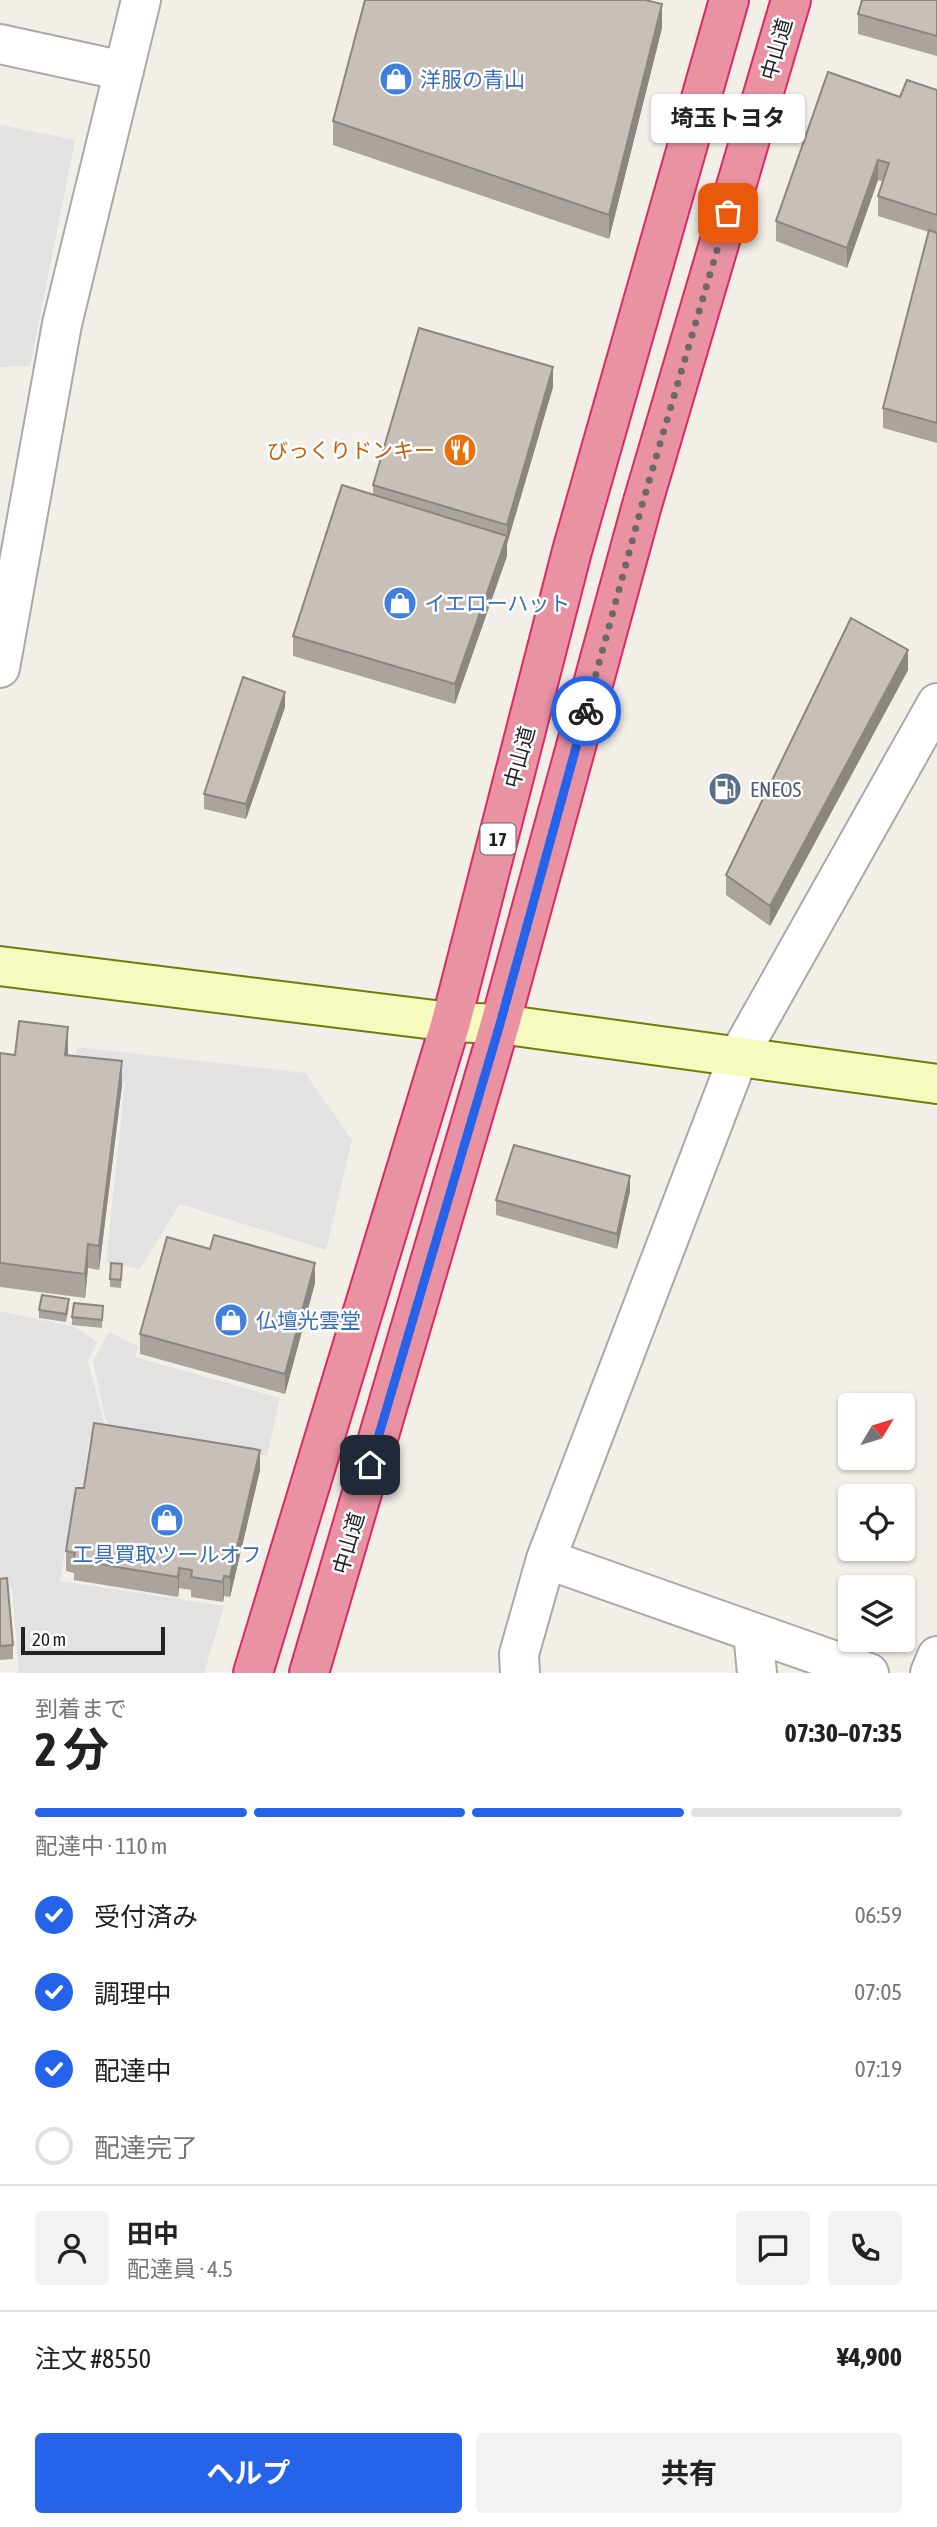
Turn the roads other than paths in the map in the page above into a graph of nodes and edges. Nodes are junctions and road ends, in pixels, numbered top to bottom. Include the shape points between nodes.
1 (141, 0) edge
2 (729, 0) edge
3 (791, 0) edge
4 (0, 44) edge
5 (124, 71) junction
6 (0, 668) edge
7 (937, 703) edge
8 (0, 966) edge
9 (451, 1022) junction
10 (500, 1024) junction
11 (739, 1055) junction
12 (937, 1084) edge
13 (545, 1559) junction
14 (754, 1632) junction
15 (937, 1656) edge
16 (253, 1673) edge
17 (309, 1673) edge
18 (520, 1673) edge
19 (757, 1673) edge
20 (869, 1673) edge
21 (930, 1673) edge

1 - 5 street
2 - 9 highway, 中山道 / 17 via 572,551
3 - 10 highway, 中山道 / 17 via 642,505
4 - 5 street
5 - 6 street via 62,324
7 - 11 street
8 - 9 street
9 - 10 street
9 - 16 highway, 中山道 / 17
10 - 11 street
10 - 17 highway, 中山道 / 17
11 - 12 street
11 - 13 street
13 - 14 street
13 - 18 street via 519,1654
14 - 19 street
14 - 20 street
15 - 21 street

